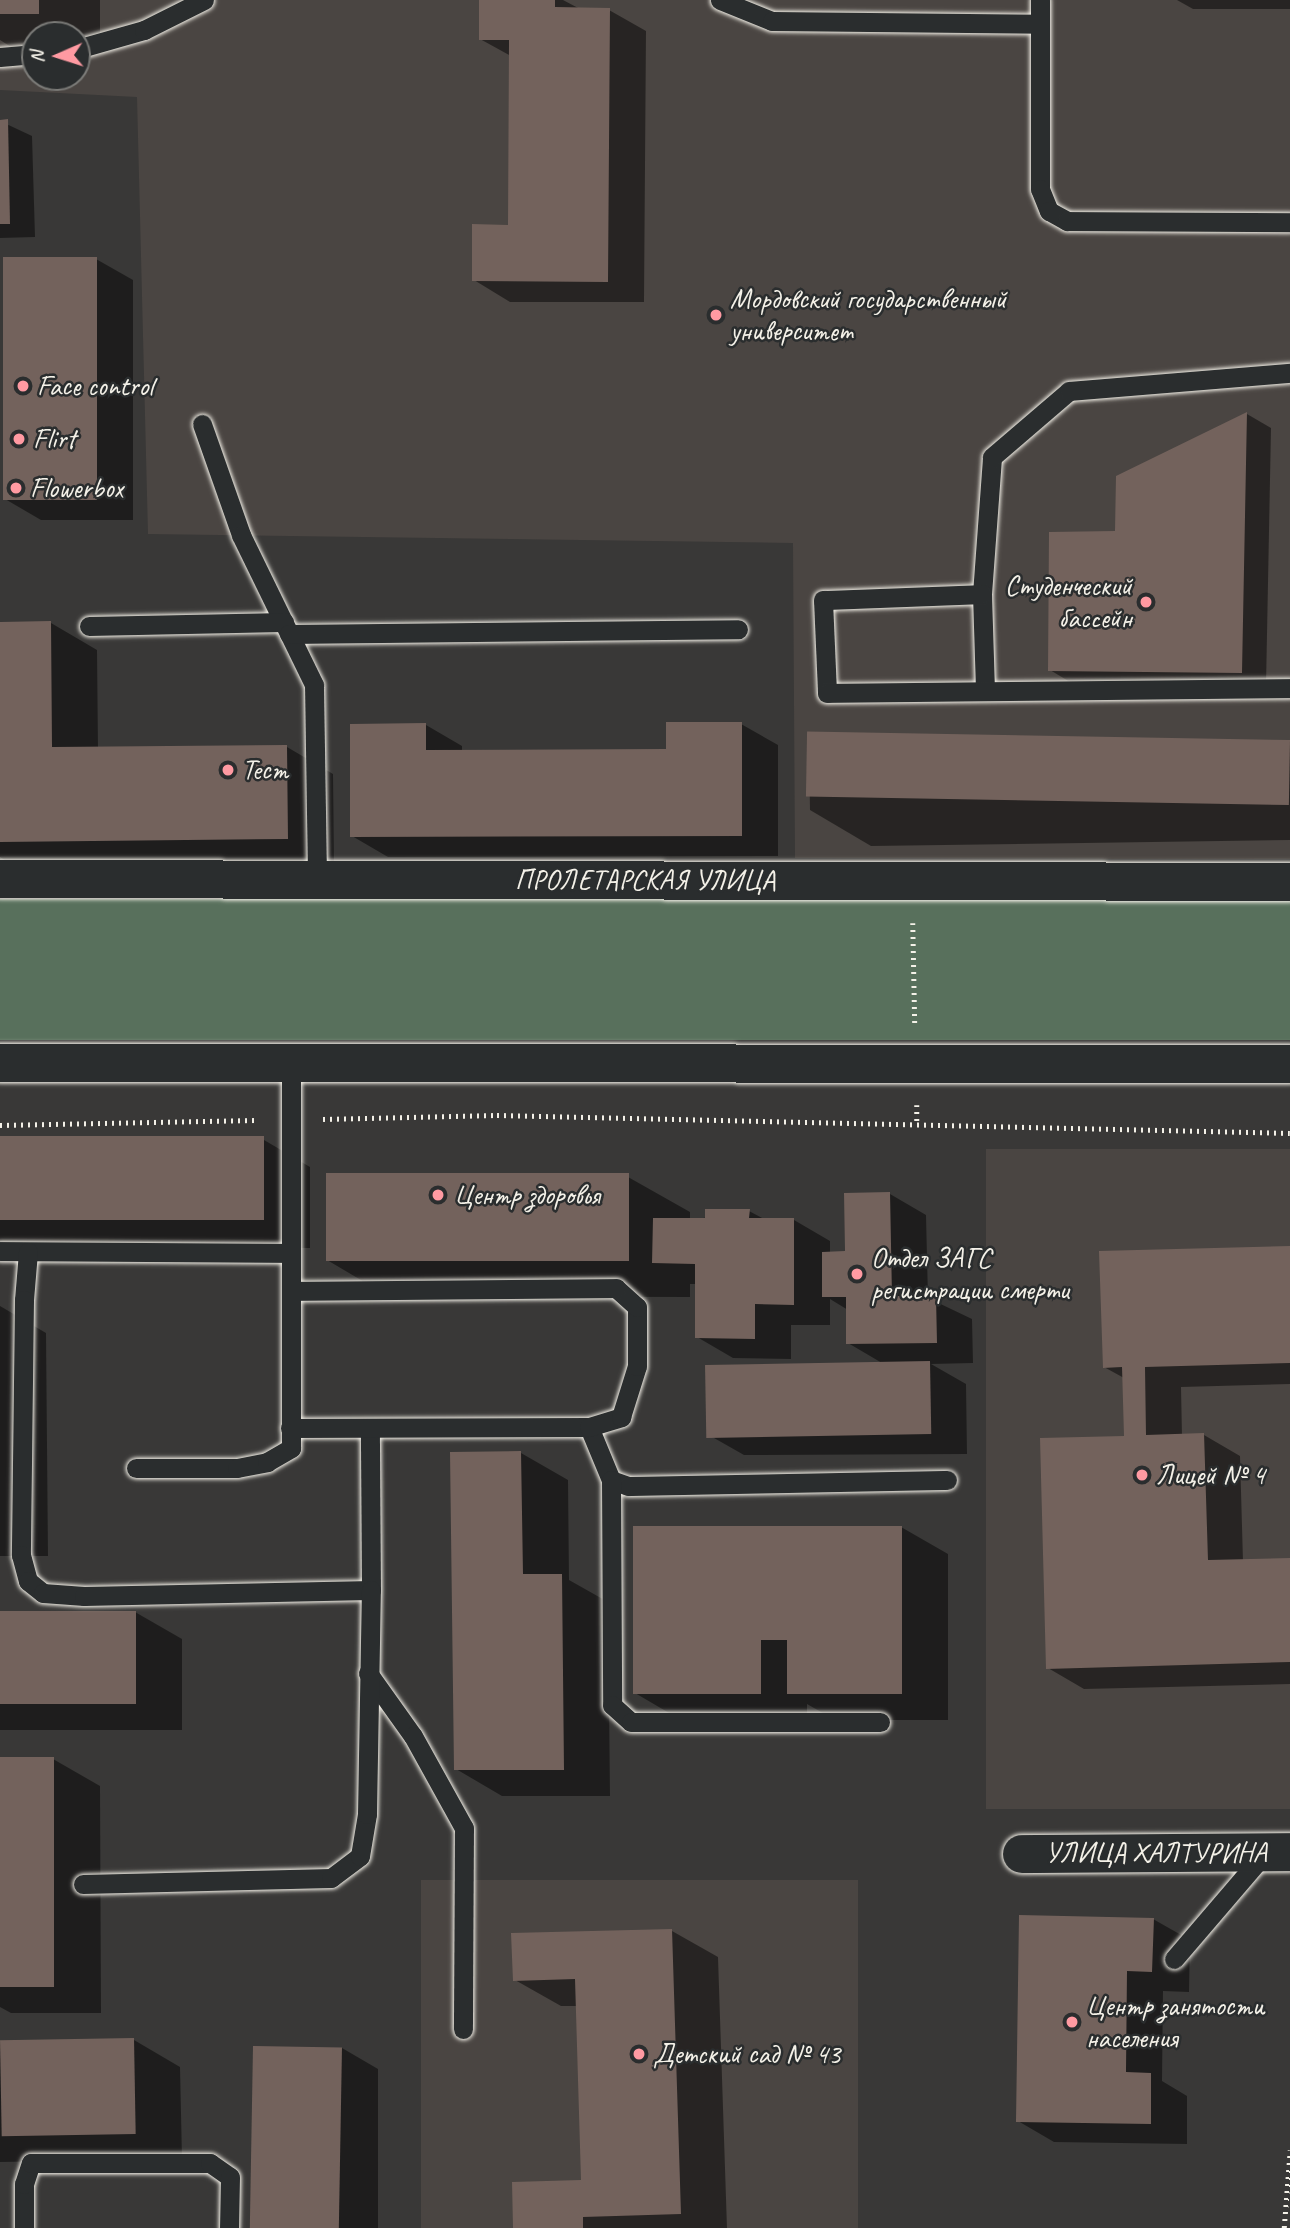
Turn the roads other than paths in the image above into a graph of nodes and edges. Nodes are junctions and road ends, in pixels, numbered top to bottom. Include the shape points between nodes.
1 (204, 0) edge
2 (720, 0) edge
3 (1040, 0) edge
4 (1040, 24) junction
5 (91, 45) edge
6 (21, 55) edge
7 (0, 57) edge
8 (1290, 222) edge
9 (1290, 373) edge
10 (202, 424) dead end
11 (982, 594) junction
12 (89, 626) dead end
13 (286, 628) junction
14 (738, 629) dead end
15 (1290, 688) edge
16 (985, 690) junction
17 (0, 879) edge
18 (317, 880) junction
19 (1290, 882) edge
20 (0, 1063) edge
21 (291, 1063) junction
22 (1290, 1064) edge
23 (0, 1251) edge
24 (29, 1251) junction
25 (291, 1254) junction
26 (291, 1291) junction
27 (589, 1427) junction
28 (290, 1428) junction
29 (370, 1430) junction
30 (136, 1468) dead end
31 (611, 1480) junction
32 (947, 1480) dead end
33 (371, 1590) junction
34 (368, 1673) junction
35 (880, 1722) dead end
36 (1278, 1852) edge
37 (1022, 1854) dead end
38 (83, 1884) dead end
39 (1174, 1959) dead end
40 (463, 2029) dead end
41 (24, 2228) edge
42 (229, 2228) edge

1 - 5 lane via 144,30
2 - 4 lane via 772,22
3 - 4 lane
4 - 8 lane via 1040,189 1049,211 1067,221
6 - 7 lane
9 - 11 lane via 1069,391 992,457
10 - 13 lane via 241,535
11 - 16 lane
11 - 16 lane via 823,600 827,693
12 - 13 lane
13 - 14 lane
13 - 18 lane via 314,685
15 - 16 lane
17 - 18 street, ПРОЛЕТАРСКАЯ УЛИЦА
18 - 19 street, ПРОЛЕТАРСКАЯ УЛИЦА
20 - 21 street
21 - 22 street
21 - 25 lane
23 - 24 lane
24 - 25 lane
24 - 33 lane via 21,1542 28,1581 43,1593 84,1596
25 - 26 lane
26 - 27 lane via 616,1287 636,1307 637,1366 621,1417
26 - 28 lane
27 - 29 lane
27 - 31 lane
28 - 29 lane
28 - 30 lane via 291,1448 267,1462 237,1468
29 - 33 lane
31 - 32 lane via 628,1486
31 - 35 lane via 612,1705 631,1723
33 - 34 lane
34 - 38 lane via 367,1814 362,1846 360,1856 331,1878
34 - 40 lane via 413,1736 464,1828
36 - 37 street, УЛИЦА ХАЛТУРИНА
36 - 39 lane
41 - 42 lane via 24,2184 31,2163 211,2163 230,2177

